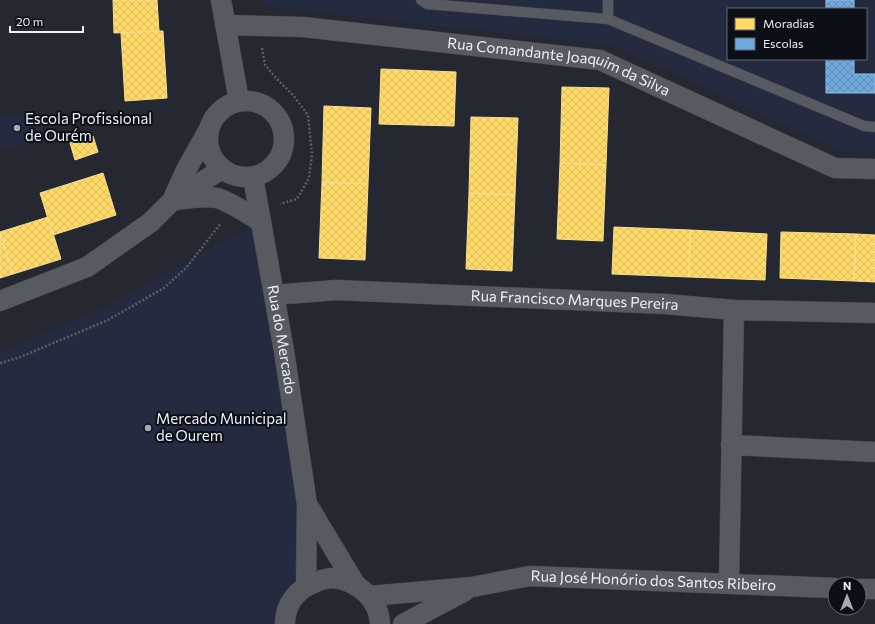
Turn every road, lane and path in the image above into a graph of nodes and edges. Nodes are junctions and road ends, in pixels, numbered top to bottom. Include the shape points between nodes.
1 (221, 0) edge
2 (421, 0) edge
3 (608, 0) edge
4 (608, 18) junction
5 (225, 25) junction
6 (239, 101) junction
7 (875, 127) edge
8 (208, 131) junction
9 (222, 169) junction
10 (875, 170) edge
11 (253, 177) junction
12 (172, 201) junction
13 (261, 222) junction
14 (274, 295) junction
15 (0, 301) edge
16 (734, 310) junction
17 (875, 313) edge
18 (731, 445) junction
19 (875, 452) edge
20 (307, 504) junction
21 (729, 583) junction
22 (306, 586) junction
23 (472, 587) junction
24 (827, 588) edge
25 (363, 590) junction
26 (285, 624) edge
27 (380, 624) edge
28 (403, 624) edge

1 - 5 street
2 - 4 lane via 427,4
3 - 4 lane
4 - 7 lane via 864,126
5 - 6 street
5 - 10 street, Rua Comandante Joaquim da Silva via 303,27 600,60 835,168
6 - 8 street via 223,108 211,122
6 - 11 street via 259,102 268,107 281,122 284,132 282,152 278,161 263,174
8 - 9 street via 209,151
8 - 12 street
9 - 11 street via 242,177
9 - 12 street
11 - 13 street, Rua do Mercado
12 - 13 street via 218,198
12 - 15 street via 151,222 87,267
13 - 14 street, Rua do Mercado
14 - 16 street, Rua Francisco Marques Pereira via 336,290 657,304
14 - 20 street, Rua do Mercado
16 - 17 street, Rua Francisco Marques Pereira
16 - 18 street
18 - 19 street
18 - 21 street
20 - 22 street, Rua do Mercado
20 - 25 street, Rua do Mercado
21 - 23 street, Rua José Honório dos Santos Ribeiro via 530,576
21 - 24 street, Rua José Honório dos Santos Ribeiro
22 - 25 street via 323,579 334,578
22 - 26 street via 292,599 285,614
23 - 25 street, Rua José Honório dos Santos Ribeiro
23 - 28 street, Rua José Honório dos Santos Ribeiro
25 - 27 street, Rua do Mercado via 379,615

